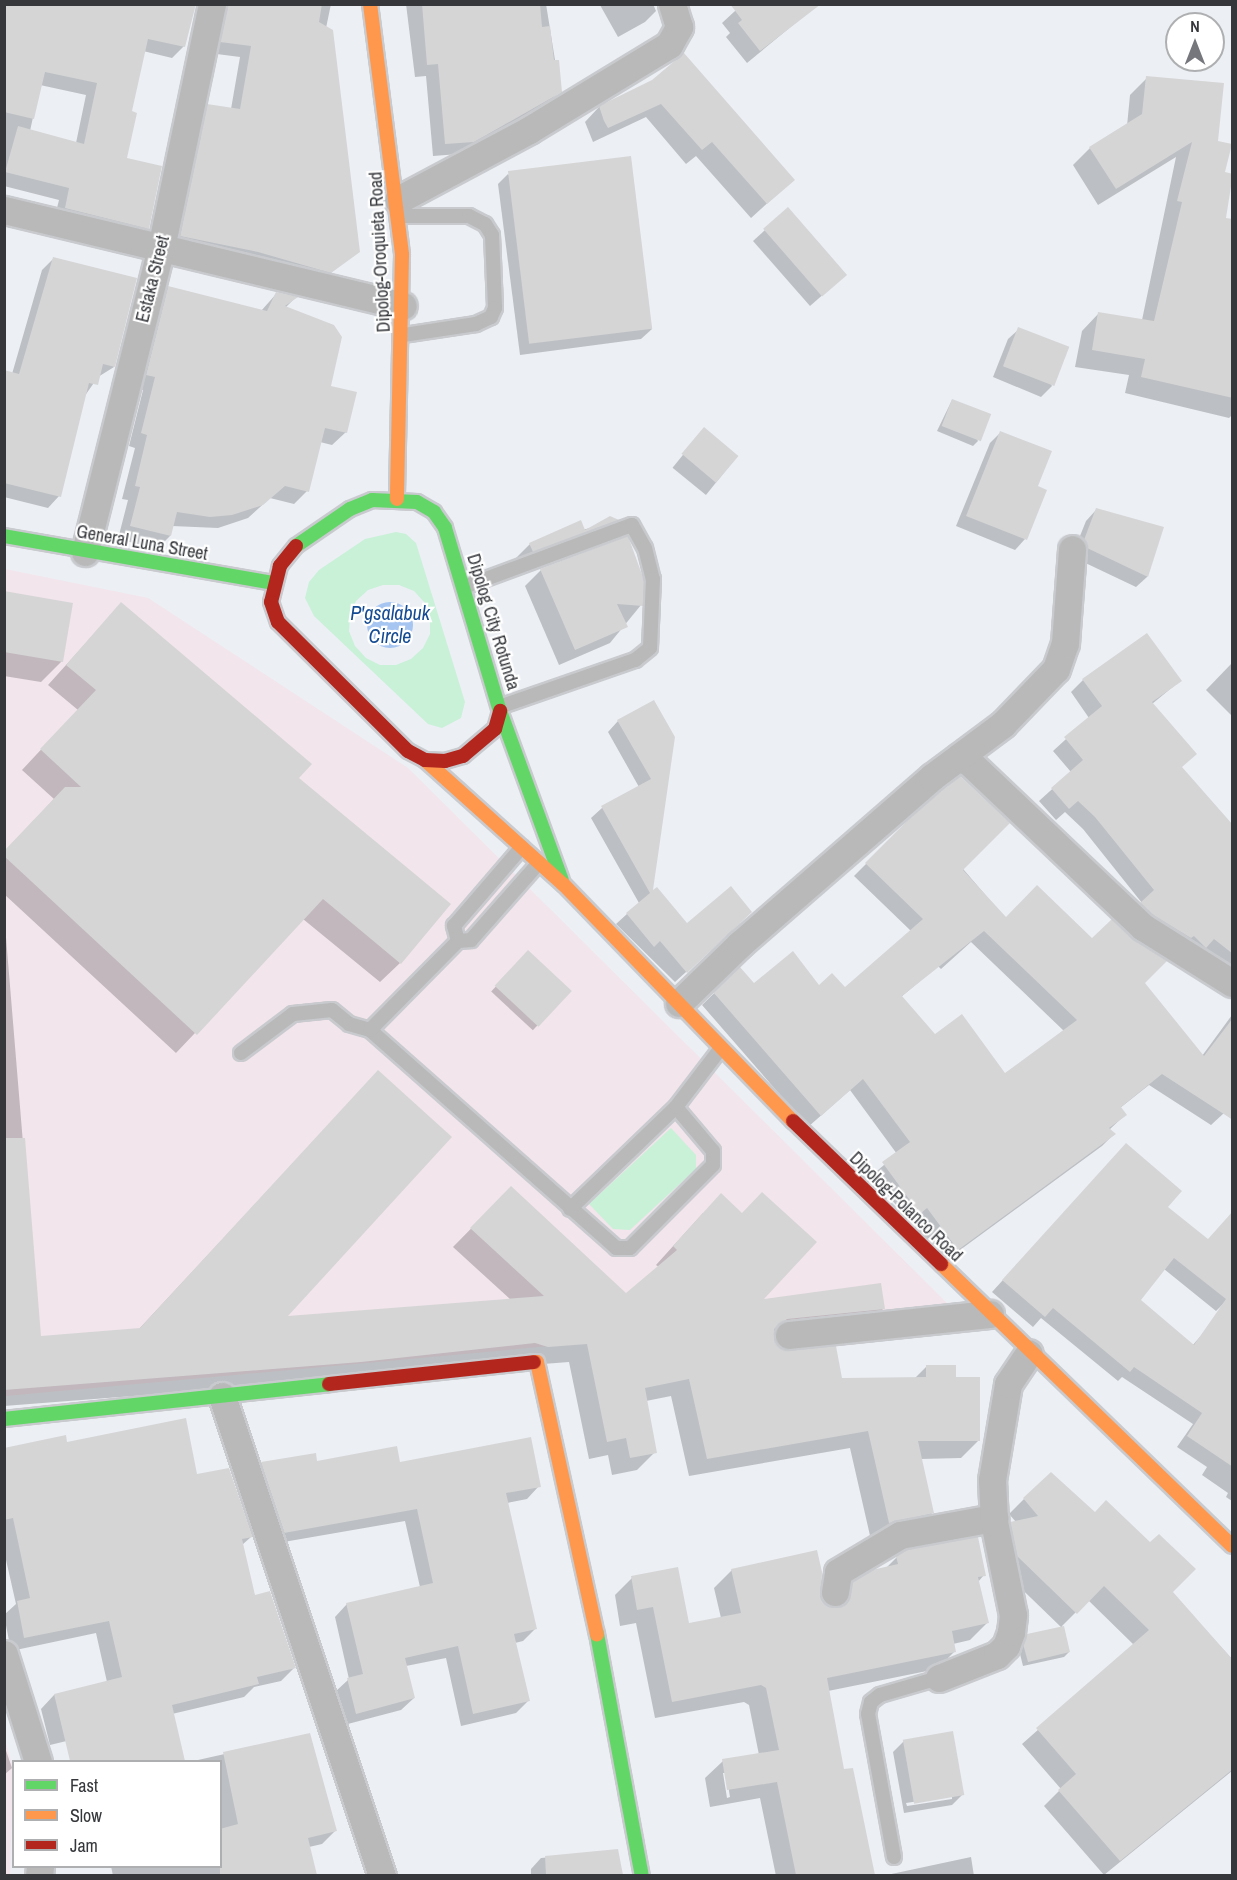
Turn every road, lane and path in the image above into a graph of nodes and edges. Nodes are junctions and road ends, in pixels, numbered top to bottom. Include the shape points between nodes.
1 (212, 4) edge
2 (370, 4) edge
3 (672, 4) edge
4 (398, 208) junction
5 (4, 210) edge
6 (161, 248) junction
7 (404, 306) junction
8 (403, 335) junction
9 (397, 499) junction
10 (4, 536) edge
11 (1072, 549) dead end
12 (85, 552) junction
13 (273, 583) junction
14 (464, 587) junction
15 (500, 709) junction
16 (959, 757) junction
17 (425, 760) junction
18 (522, 847) junction
19 (540, 863) junction
20 (564, 885) junction
21 (458, 941) junction
22 (1233, 983) edge
23 (679, 1003) junction
24 (370, 1030) junction
25 (722, 1048) junction
26 (241, 1053) dead end
27 (676, 1107) junction
28 (570, 1209) junction
29 (990, 1314) junction
30 (789, 1335) dead end
31 (1029, 1353) junction
32 (222, 1396) junction
33 (4, 1419) edge
34 (994, 1518) junction
35 (1233, 1546) edge
36 (835, 1592) dead end
37 (7, 1670) edge
38 (939, 1678) joint
39 (38, 1760) edge
40 (894, 1857) dead end
41 (382, 1875) edge
42 (642, 1875) edge

1 - 6 street, Estaka Street
2 - 4 main road, Dipolog-Oroquieta Road
3 - 4 street via 679,27 669,45
4 - 7 main road, Dipolog-Oroquieta Road
4 - 8 lane via 469,216 485,224 492,235 495,309 491,317 476,324
5 - 6 street
6 - 7 street
6 - 12 street, Estaka Street
7 - 8 main road, Dipolog-Oroquieta Road
8 - 9 main road, Dipolog-Oroquieta Road
9 - 13 main road, Dipolog City Rotunda via 372,500 350,509 296,546 280,566
9 - 14 main road, Dipolog City Rotunda via 417,502 434,512 446,528
10 - 12 main road, General Luna Street
11 - 16 street via 1065,643 1056,669 1002,724
12 - 13 main road, General Luna Street
13 - 17 main road via 271,602 289,637 408,751
14 - 15 main road, Dipolog City Rotunda
14 - 15 lane via 632,525 645,548 653,579 650,648 635,660
15 - 17 main road, Dipolog City Rotunda via 495,729 463,756 446,761
15 - 20 main road
16 - 22 street via 969,762 1143,927
16 - 23 street via 757,928
17 - 18 main road, Dipolog-Polanco Road
18 - 19 main road, Dipolog-Polanco Road
18 - 21 lane via 454,926
19 - 20 main road, Dipolog-Polanco Road
19 - 21 lane via 471,940
20 - 23 main road, Dipolog-Polanco Road
21 - 24 lane
23 - 25 main road, Dipolog-Polanco Road
24 - 26 lane via 349,1024 332,1010 293,1014
24 - 28 lane
25 - 27 lane
25 - 29 main road, Dipolog-Polanco Road
27 - 28 lane
27 - 28 lane via 713,1151 713,1165 630,1248 609,1246
29 - 30 street
29 - 31 main road, Dipolog-Polanco Road
31 - 34 street via 1008,1384 992,1480
31 - 35 main road, Dipolog-Polanco Road
32 - 33 main road
32 - 41 street
32 - 42 main road via 537,1362 593,1615
34 - 36 street via 900,1535 838,1572
34 - 38 street via 1013,1615 1006,1646 998,1655
37 - 39 street
38 - 40 lane via 880,1695 872,1702 868,1714

